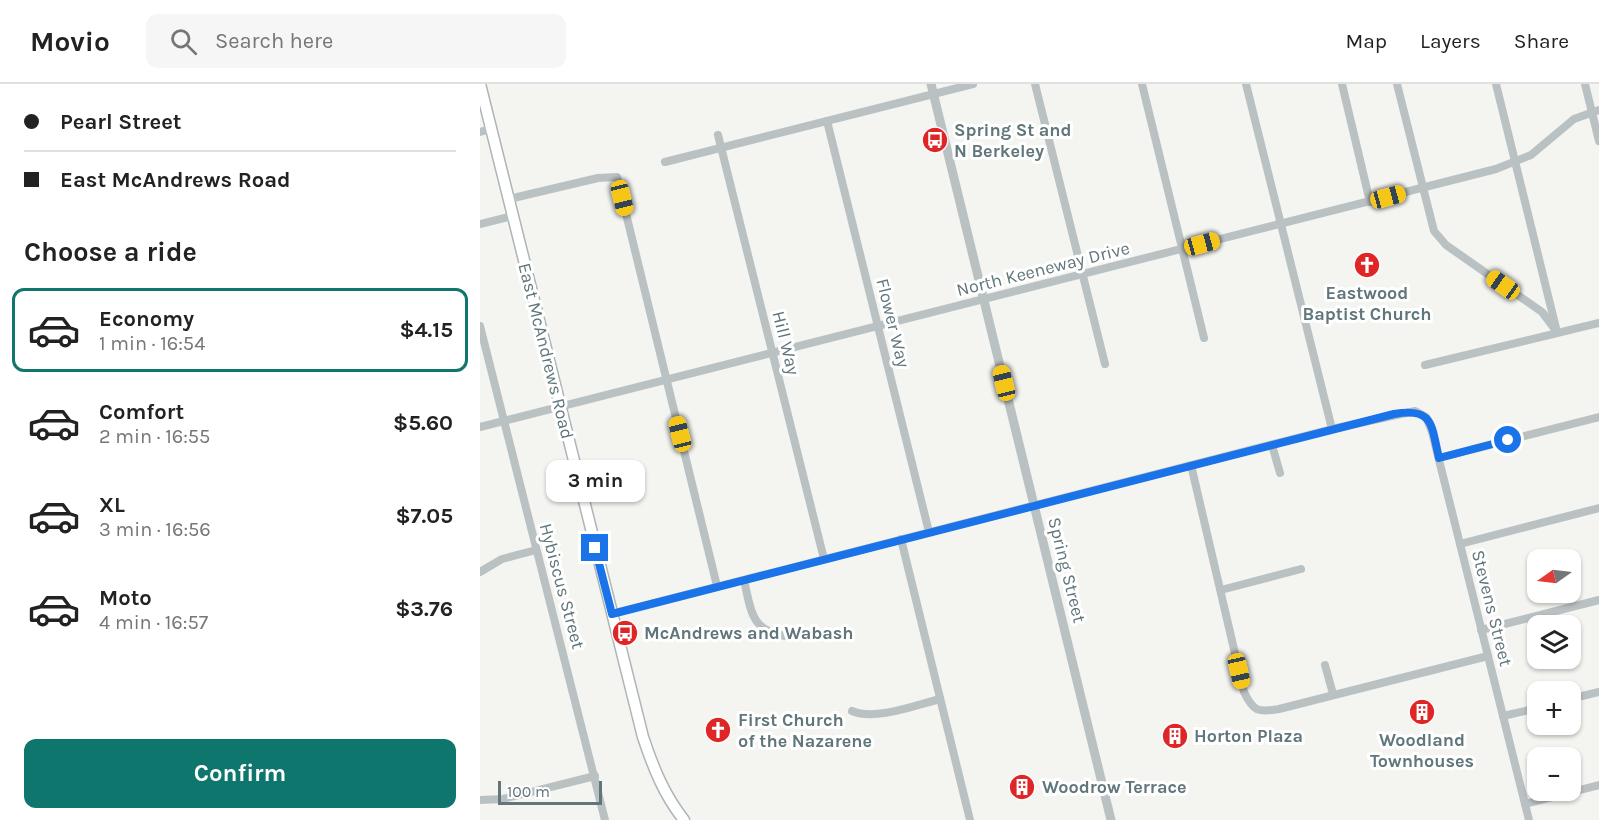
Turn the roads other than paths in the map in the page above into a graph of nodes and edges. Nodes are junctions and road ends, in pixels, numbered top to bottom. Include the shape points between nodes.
1 (480, 84) edge
2 (931, 84) edge
3 (973, 84) edge
4 (1035, 84) edge
5 (1142, 84) edge
6 (1246, 84) edge
7 (1342, 84) edge
8 (1397, 84) edge
9 (1496, 84) edge
10 (1585, 84) edge
11 (933, 94) junction
12 (1595, 111) edge
13 (827, 121) junction
14 (486, 130) edge
15 (718, 135) dead end
16 (1599, 141) edge
17 (722, 148) junction
18 (665, 162) dead end
19 (1515, 162) junction
20 (1423, 188) junction
21 (509, 199) junction
22 (1370, 202) junction
23 (513, 216) junction
24 (480, 224) edge
25 (1281, 224) junction
26 (1182, 249) junction
27 (1082, 274) junction
28 (984, 299) junction
29 (1599, 323) edge
30 (480, 326) edge
31 (878, 327) junction
32 (1557, 332) junction
33 (1204, 338) dead end
34 (773, 354) junction
35 (1105, 364) dead end
36 (1425, 365) dead end
37 (667, 381) junction
38 (560, 406) junction
39 (1599, 417) edge
40 (504, 421) junction
41 (480, 427) edge
42 (1332, 429) junction
43 (1272, 445) junction
44 (1439, 458) junction
45 (1191, 465) junction
46 (1280, 473) dead end
47 (1034, 505) junction
48 (1599, 508) edge
49 (929, 532) junction
50 (901, 539) junction
51 (1460, 544) junction
52 (536, 550) junction
53 (824, 559) junction
54 (1301, 569) dead end
55 (480, 572) edge
56 (744, 580) junction
57 (717, 586) junction
58 (1221, 590) junction
59 (1599, 600) edge
60 (612, 614) junction
61 (1482, 630) junction
62 (785, 636) dead end
63 (1488, 656) junction
64 (1325, 665) dead end
65 (1599, 692) edge
66 (1334, 694) junction
67 (1581, 696) edge
68 (940, 699) junction
69 (852, 711) dead end
70 (1527, 711) edge
71 (1503, 717) junction
72 (595, 776) junction
73 (1599, 785) edge
74 (480, 800) edge
75 (1525, 804) junction
76 (605, 820) edge
77 (684, 820) edge
78 (970, 820) edge
79 (1111, 820) edge
80 (1529, 820) edge

1 - 14 main road, East McAndrews Road
2 - 11 street, Spring Street
3 - 11 street
4 - 27 street
5 - 26 street
6 - 25 street
7 - 22 street
8 - 20 street
9 - 19 street
10 - 12 street
11 - 13 street
11 - 28 street, Spring Street
12 - 16 street
12 - 19 street, North Keeneway Drive via 1574,119 1539,150
13 - 17 street
13 - 31 street, Flower Way
14 - 21 main road, East McAndrews Road
15 - 17 street, Hill Way
17 - 18 street
17 - 34 street, Hill Way
19 - 20 street, North Keeneway Drive
19 - 32 street
20 - 22 street, North Keeneway Drive
20 - 32 street via 1437,237 1542,312
21 - 23 main road, East McAndrews Road
21 - 37 street via 617,177
22 - 25 street, North Keeneway Drive
23 - 24 street
23 - 38 main road, East McAndrews Road
25 - 26 street, North Keeneway Drive
25 - 42 street
26 - 27 street, North Keeneway Drive
26 - 33 street
27 - 28 street, North Keeneway Drive
27 - 35 street
28 - 31 street, North Keeneway Drive
28 - 47 street, Spring Street
29 - 32 street
30 - 40 street, Hybiscus Street
31 - 34 street, North Keeneway Drive
31 - 49 street, Flower Way
32 - 36 street
34 - 37 street, North Keeneway Drive
34 - 53 street, Hill Way
37 - 38 street, North Keeneway Drive
37 - 57 street
38 - 40 street, North Keeneway Drive
38 - 60 main road, East McAndrews Road
39 - 44 street
40 - 41 street, North Keeneway Drive
40 - 52 street, Hybiscus Street
42 - 43 street
42 - 44 street, Stevens Street via 1415,411 1428,420
43 - 45 street
43 - 46 street
44 - 51 street, Stevens Street
45 - 47 street
45 - 58 street
47 - 49 street
47 - 79 street, Spring Street
48 - 51 street
49 - 50 street
50 - 53 street
50 - 68 street
51 - 61 street, Stevens Street
52 - 55 street via 502,559
52 - 72 street, Hybiscus Street
53 - 56 street
54 - 58 street
56 - 57 street
56 - 62 street via 758,625
57 - 60 street
58 - 66 street via 1244,692 1252,707 1269,711
59 - 61 street
60 - 77 main road, East McAndrews Road via 651,762 666,795
61 - 63 street, Stevens Street
63 - 66 street
63 - 71 street, Stevens Street
64 - 66 street
65 - 67 street
68 - 69 street via 880,714
68 - 78 street
70 - 71 street
71 - 75 street, Stevens Street
72 - 74 street via 503,799
72 - 76 street, Hybiscus Street
73 - 75 street
75 - 80 street, Stevens Street

